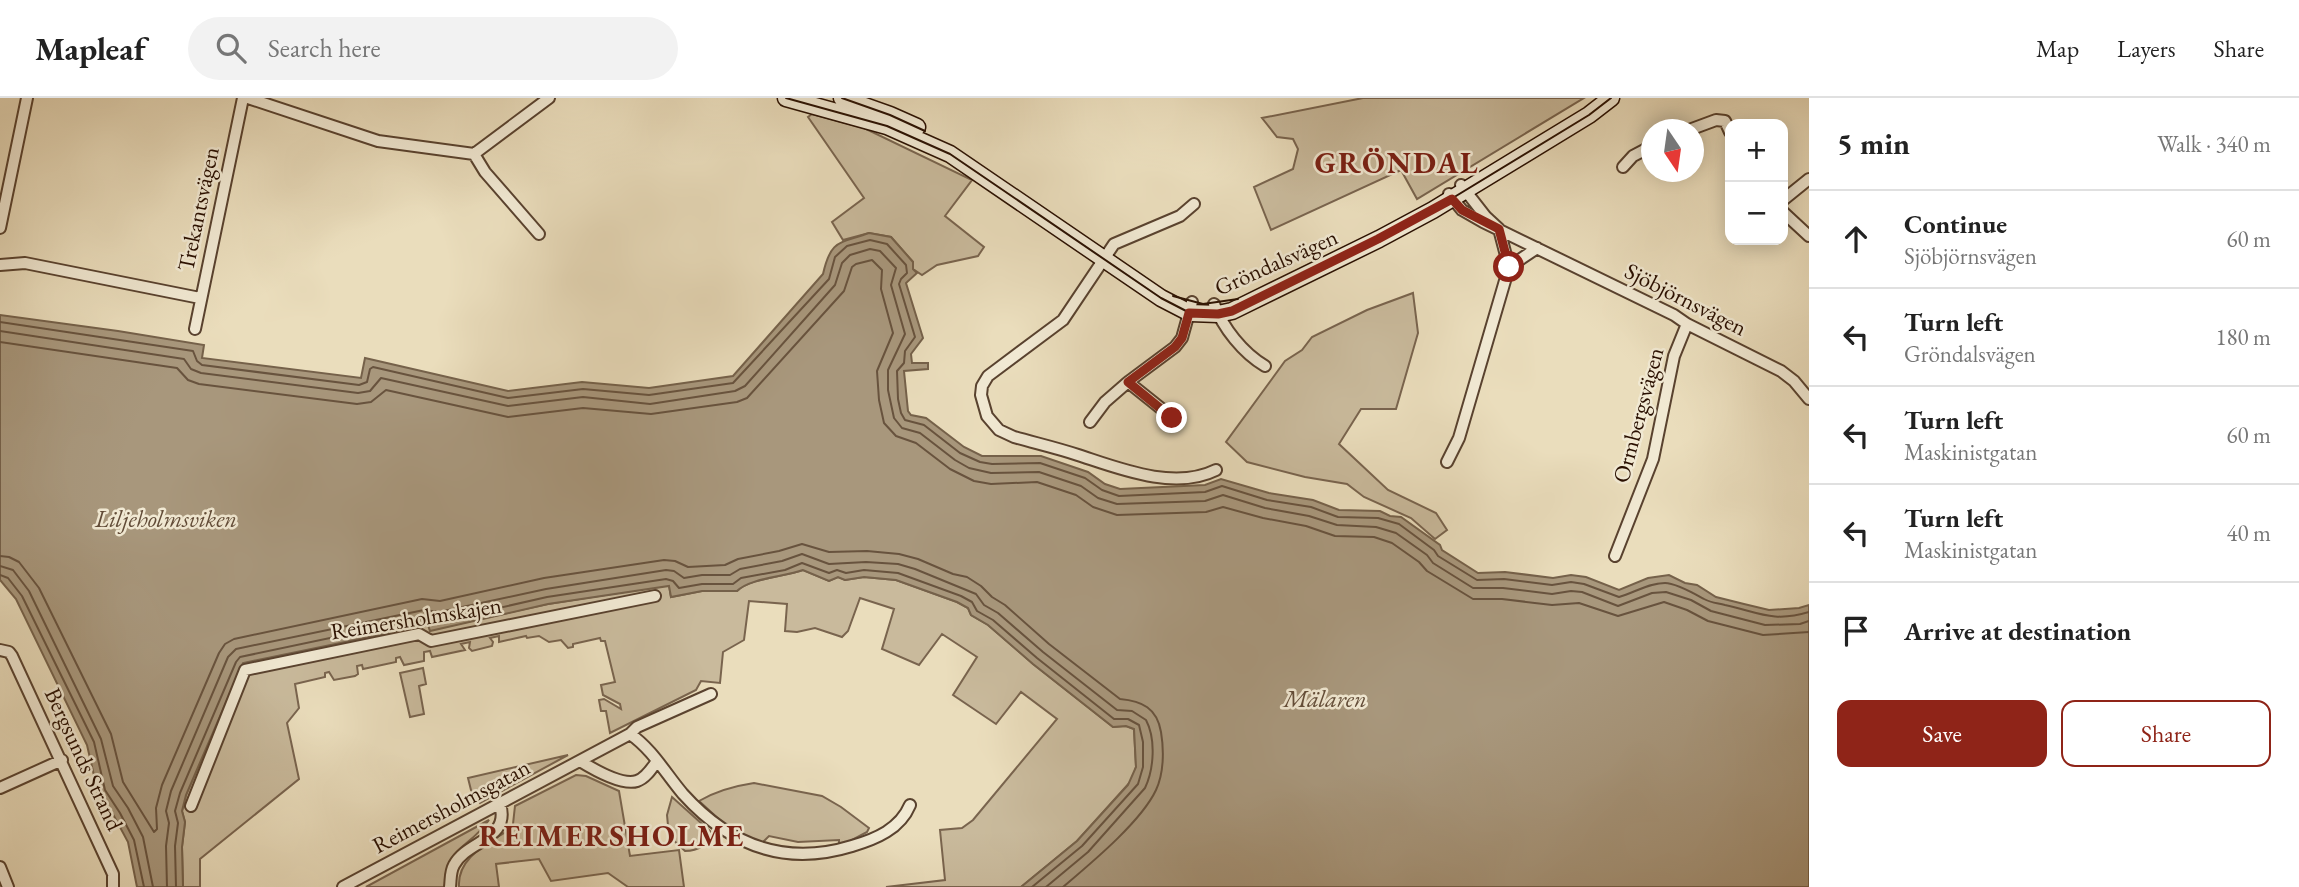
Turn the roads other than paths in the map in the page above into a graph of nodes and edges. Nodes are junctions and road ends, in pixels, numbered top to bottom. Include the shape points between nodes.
1 (27, 98) edge
2 (245, 98) edge
3 (549, 98) edge
4 (786, 98) edge
5 (1597, 98) edge
6 (1611, 98) edge
7 (844, 103) edge
8 (1725, 121) edge
9 (1704, 124) edge
10 (1641, 152) edge
11 (474, 154) junction
12 (1623, 167) dead end
13 (1809, 179) edge
14 (1457, 192) junction
15 (1788, 196) edge
16 (1194, 204) dead end
17 (1788, 217) edge
18 (0, 228) edge
19 (1499, 229) junction
20 (540, 234) dead end
21 (1809, 236) edge
22 (1537, 248) junction
23 (1104, 256) junction
24 (0, 265) edge
25 (1509, 267) junction
26 (201, 298) junction
27 (1191, 307) junction
28 (1216, 309) junction
29 (1687, 324) junction
30 (195, 329) dead end
31 (1265, 366) dead end
32 (1128, 382) junction
33 (1808, 395) edge
34 (1172, 418) dead end
35 (1090, 422) dead end
36 (1447, 462) dead end
37 (1216, 470) dead end
38 (1615, 556) dead end
39 (655, 596) dead end
40 (4, 651) edge
41 (711, 694) dead end
42 (630, 734) junction
43 (62, 760) junction
44 (580, 761) junction
45 (657, 761) junction
46 (0, 788) edge
47 (500, 804) junction
48 (910, 804) dead end
49 (191, 806) dead end
50 (0, 867) edge
51 (8, 887) edge
52 (113, 887) edge
53 (342, 887) edge
54 (450, 887) edge

1 - 18 street
2 - 11 street via 379,141
2 - 26 street, Trekantsvägen
3 - 11 street
4 - 7 street, Gröndalsvägen
5 - 14 street, Gröndalsvägen
6 - 14 street, Gröndalsvägen
7 - 23 street, Gröndalsvägen via 950,155
8 - 9 street
10 - 12 street
11 - 20 street
13 - 15 street
14 - 19 street, Sjöbjörnsvägen via 1462,210
14 - 28 street, Gröndalsvägen via 1378,239 1254,301
16 - 23 street via 1180,216 1114,244
17 - 21 street
19 - 22 street, Sjöbjörnsvägen
19 - 25 street
22 - 25 street
22 - 29 street, Sjöbjörnsvägen
23 - 27 street, Gröndalsvägen via 1161,298
23 - 37 street via 1063,320 996,369 982,386 987,416 999,430 1014,437 1119,470 1160,478 1206,475
24 - 26 street via 25,263
25 - 36 street via 1459,438
26 - 30 street, Trekantsvägen
27 - 28 street, Gröndalsvägen
27 - 32 street via 1175,347
28 - 31 street via 1250,358
29 - 33 street, Sjöbjörnsvägen via 1781,371
29 - 38 street, Ormbergsvägen via 1674,356 1653,460
32 - 34 street
32 - 35 street via 1105,401
39 - 49 street, Reimersholmskajen via 431,641 419,634 245,670
40 - 43 street, Bergsunds Strand
41 - 42 street, Reimersholmsgatan
42 - 44 street, Reimersholmsgatan
42 - 45 street
43 - 46 street
43 - 52 street, Bergsunds Strand via 113,874
44 - 45 street via 626,782 644,777
44 - 47 street, Reimersholmsgatan
45 - 48 street via 719,828 734,838 780,852 826,853 861,843 893,828
47 - 53 street, Reimersholmsgatan
47 - 54 street via 502,823 454,863
50 - 51 street

